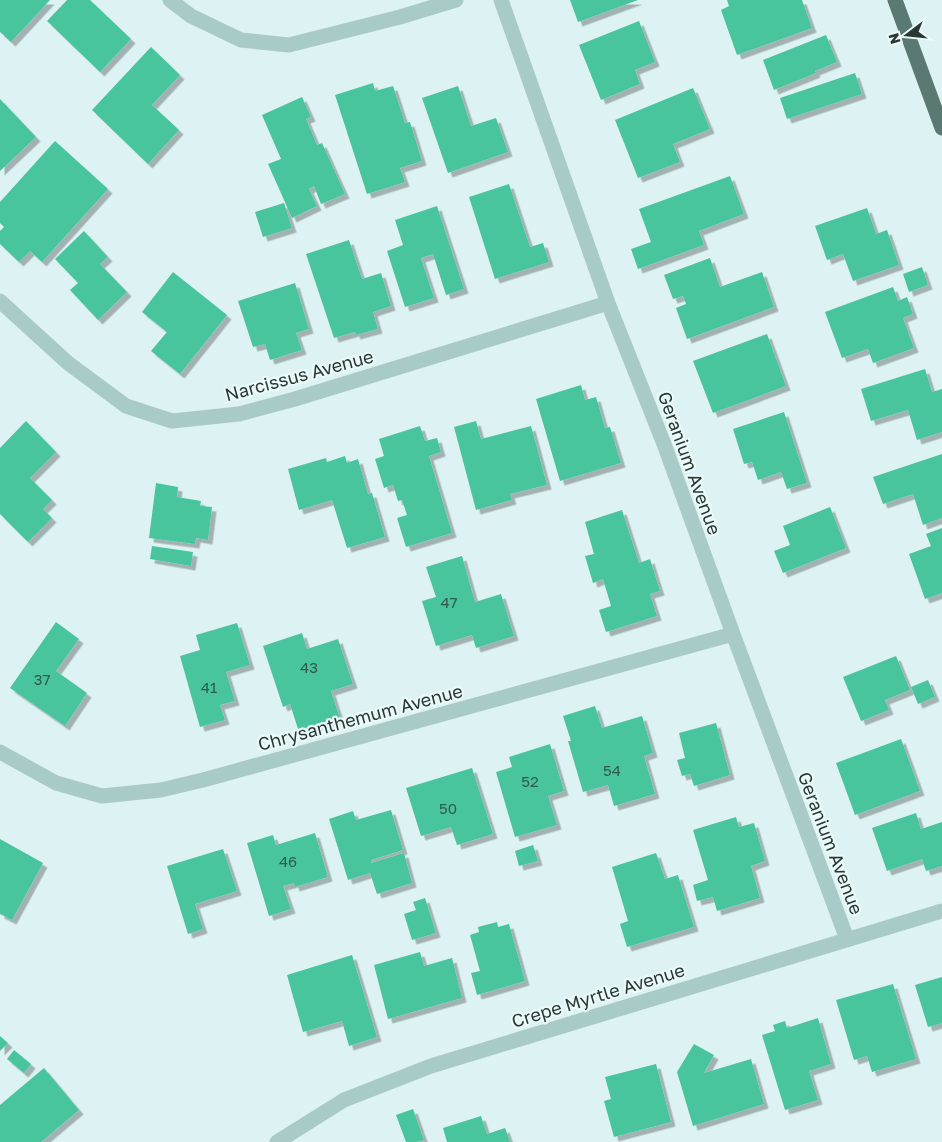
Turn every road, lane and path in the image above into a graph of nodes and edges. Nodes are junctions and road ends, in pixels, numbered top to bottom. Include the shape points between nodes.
1 (170, 0) edge
2 (456, 0) edge
3 (501, 0) edge
4 (895, 0) edge
5 (942, 128) edge
6 (0, 301) edge
7 (608, 303) junction
8 (732, 634) junction
9 (0, 752) edge
10 (942, 911) edge
11 (847, 939) junction
12 (277, 1142) edge

1 - 2 street via 191,16 241,40 289,45
3 - 7 street, Geranium Avenue
4 - 5 main road
6 - 7 street, Narcissus Avenue via 68,363 126,406 172,421 239,414 296,399
7 - 8 street, Geranium Avenue via 664,444
8 - 9 street, Chrysanthemum Avenue via 161,790 102,796 56,783
8 - 11 street, Geranium Avenue
10 - 11 street, Crepe Myrtle Avenue
11 - 12 street, Crepe Myrtle Avenue via 431,1066 344,1100

